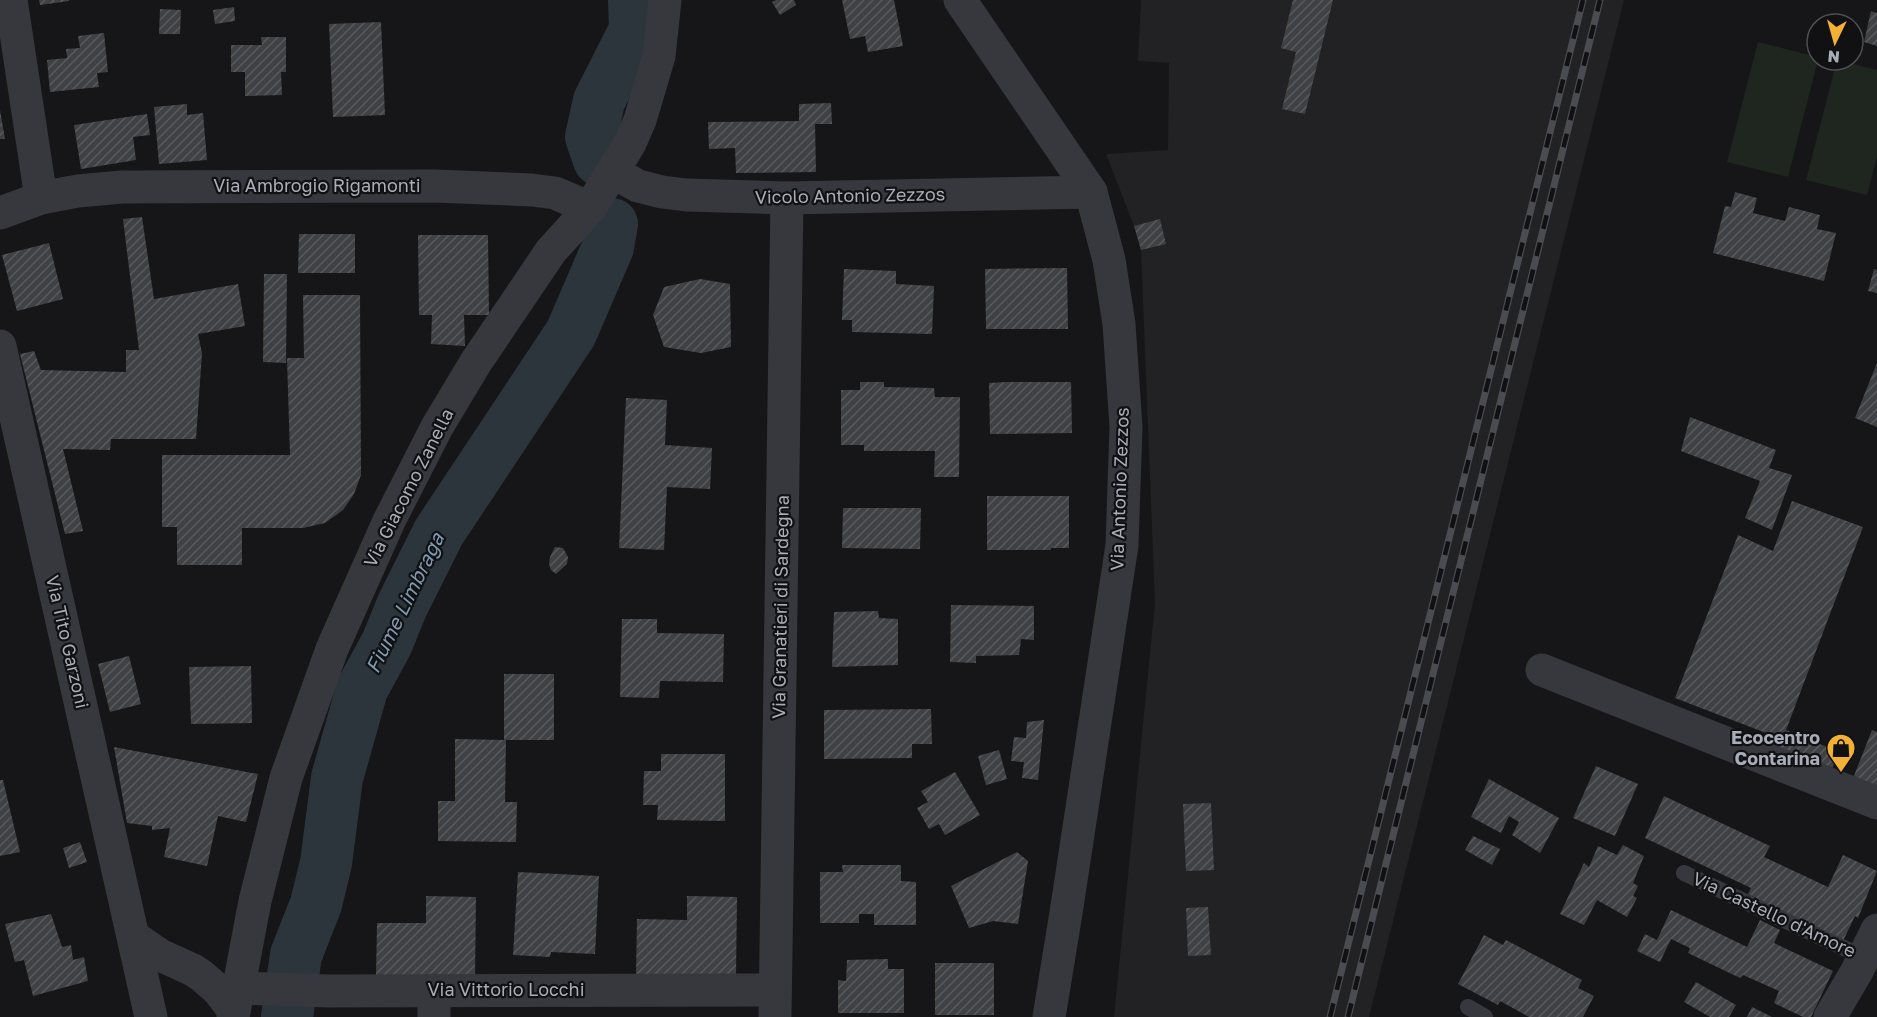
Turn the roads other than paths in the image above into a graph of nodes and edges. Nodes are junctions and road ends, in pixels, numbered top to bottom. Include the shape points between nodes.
1 (11, 0) edge
2 (665, 0) edge
3 (960, 0) edge
4 (613, 172) junction
5 (1091, 192) junction
6 (41, 198) junction
7 (787, 198) junction
8 (590, 208) junction
9 (0, 213) edge
10 (0, 346) edge
11 (8, 416) edge
12 (1542, 670) dead end
13 (1877, 802) edge
14 (1684, 873) dead end
15 (134, 938) junction
16 (1868, 958) edge
17 (241, 994) edge
18 (434, 1003) edge
19 (775, 1003) edge
20 (1468, 1007) dead end
21 (151, 1017) edge
22 (1049, 1017) edge
23 (1485, 1017) edge
24 (1830, 1017) edge

1 - 6 street
2 - 4 street, Via Giacomo Zanella via 652,83 640,120
3 - 5 street, Via Antonio Zezzos
4 - 7 street, Vicolo Antonio Zezzos via 638,186 662,192
4 - 8 street, Via Giacomo Zanella
5 - 7 street, Vicolo Antonio Zezzos
5 - 22 street, Via Antonio Zezzos via 1109,260 1119,324 1126,427 1122,545
6 - 8 street, Via Ambrogio Rigamonti via 122,187 435,186 555,193
6 - 9 street, Via Ambrogio Rigamonti
7 - 19 street, Via Granatieri di Sardegna
8 - 17 street, Via Giacomo Zanella via 551,250 437,427 389,521 332,649 286,778 255,901
10 - 11 street, Via Tito Garzoni
11 - 15 street, Via Tito Garzoni
12 - 13 street
14 - 16 lane, Via Castello d'Amore
15 - 17 street via 183,966 231,969
15 - 21 street, Via Tito Garzoni
16 - 24 street, Via Castello d'Amore
17 - 18 street, Via Vittorio Locchi via 329,991
18 - 19 street, Via Vittorio Locchi
20 - 23 lane

